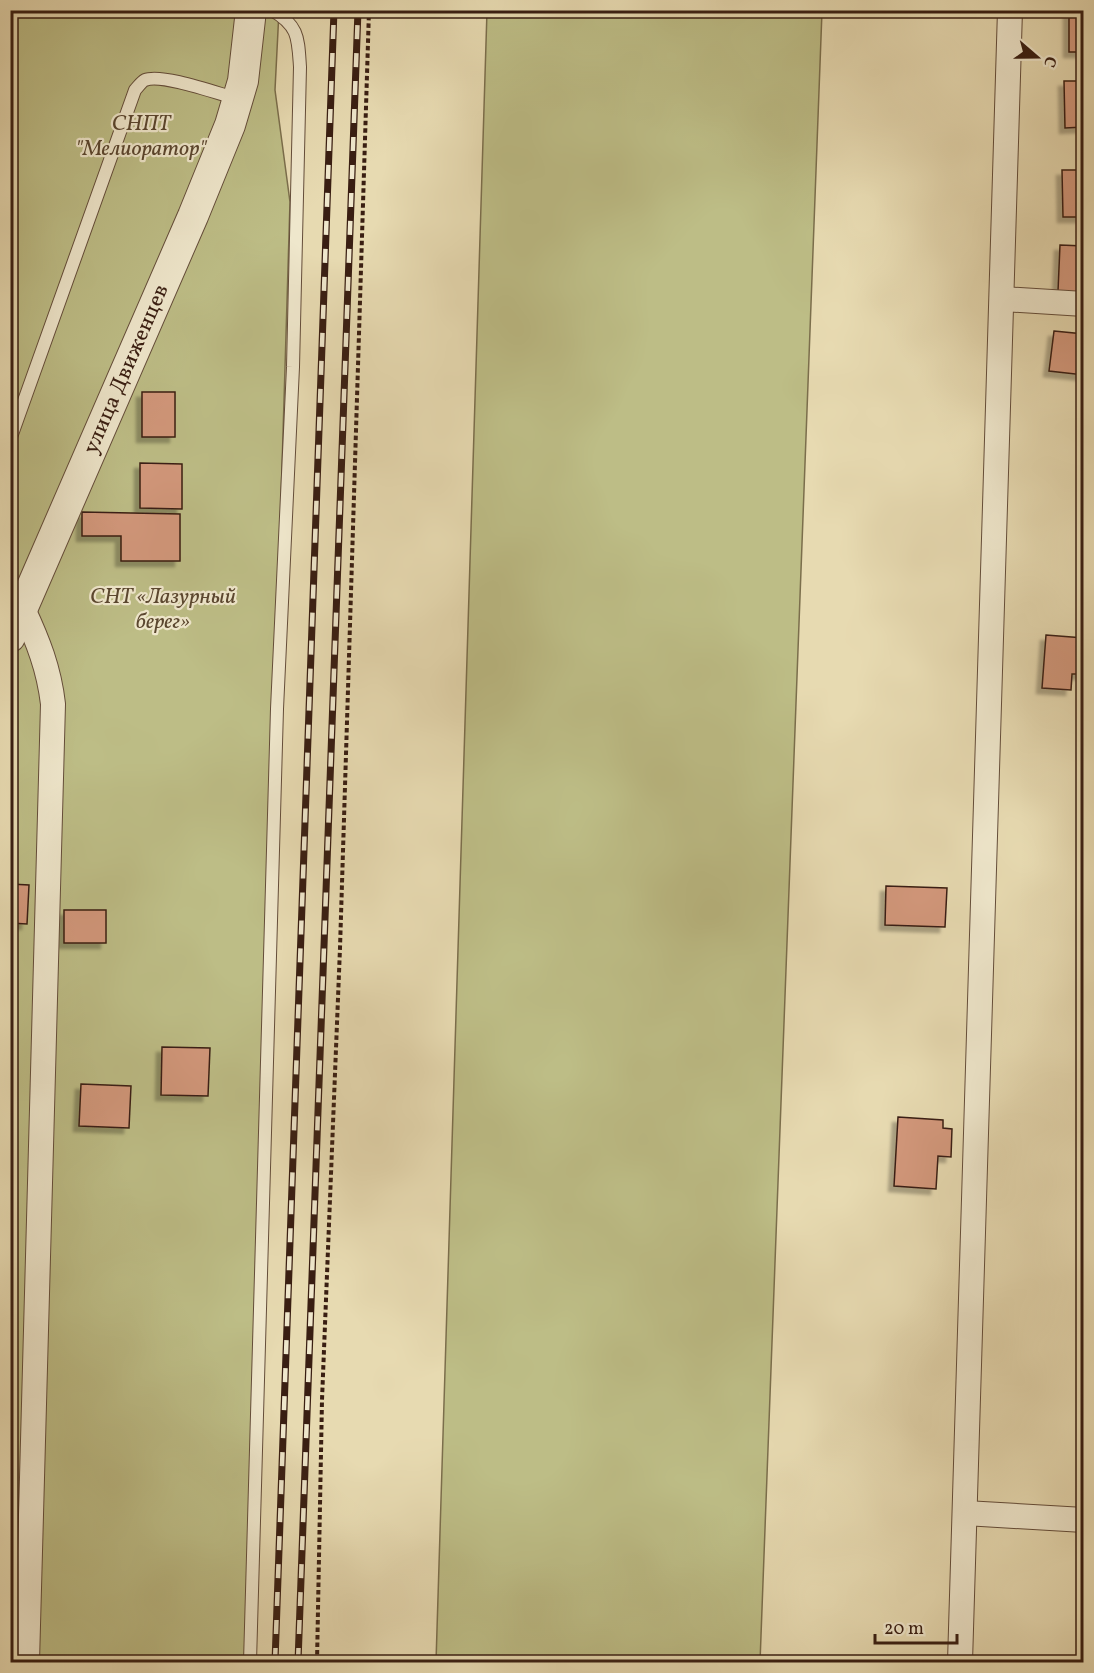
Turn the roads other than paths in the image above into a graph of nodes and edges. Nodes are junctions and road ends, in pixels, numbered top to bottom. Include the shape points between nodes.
1 (251, 10) edge
2 (272, 10) edge
3 (1010, 10) edge
4 (239, 100) junction
5 (1002, 299) junction
6 (1083, 304) edge
7 (10, 440) edge
8 (23, 609) junction
9 (10, 637) edge
10 (965, 1513) junction
11 (1083, 1520) edge
12 (27, 1662) edge
13 (250, 1662) edge
14 (960, 1662) edge

1 - 4 street, улица Движенцев
2 - 13 lane via 293,26 300,67
3 - 5 street
4 - 7 lane via 154,78 135,90
4 - 8 street, улица Движенцев
5 - 6 street
5 - 10 street
8 - 9 street, улица Движенцев
8 - 12 street via 44,657 53,704
10 - 11 street
10 - 14 street

